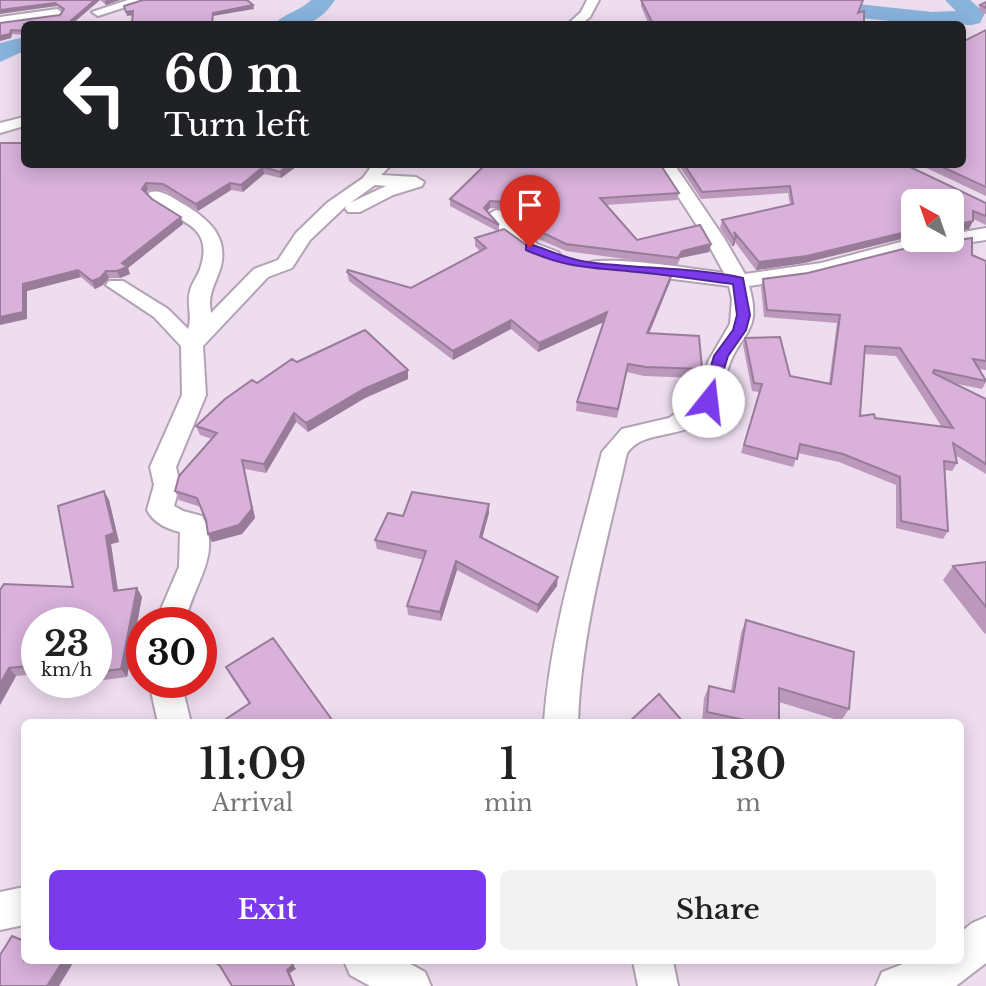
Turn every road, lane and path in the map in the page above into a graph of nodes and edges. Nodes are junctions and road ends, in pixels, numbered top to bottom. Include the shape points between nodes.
1 (141, 0) edge
2 (593, 0) edge
3 (40, 1) edge
4 (98, 12) dead end
5 (0, 21) edge
6 (578, 21) edge
7 (21, 123) edge
8 (0, 128) edge
9 (379, 168) edge
10 (668, 168) edge
11 (371, 180) junction
12 (156, 197) edge
13 (496, 215) edge
14 (986, 234) edge
15 (285, 264) junction
16 (739, 281) junction
17 (116, 285) dead end
18 (192, 345) junction
19 (174, 607) edge
20 (169, 698) edge
21 (175, 719) edge
22 (561, 719) edge
23 (21, 907) edge
24 (0, 911) edge
25 (986, 937) edge
26 (964, 955) edge
27 (370, 964) edge
28 (654, 964) edge
29 (953, 964) edge
30 (411, 986) edge
31 (658, 986) edge
32 (896, 986) edge

1 - 4 street
2 - 6 street
3 - 5 street via 62,15
7 - 8 street
9 - 11 street
10 - 16 street
11 - 15 street via 322,217
11 - 15 street via 416,182 349,211 323,231 310,258
12 - 18 street via 210,232 214,249 197,303 202,320
13 - 16 street via 530,247 571,262
14 - 16 street via 908,246 822,269
15 - 18 street via 261,274
16 - 22 street via 743,315 739,330 721,356 708,401 673,428 629,435 614,452 570,636
17 - 18 street via 161,313
18 - 19 street via 194,395 163,467 167,485 160,510 177,521 192,523 195,541 194,566
20 - 21 street
23 - 24 street
25 - 26 street
27 - 30 street
28 - 31 street
29 - 32 street

